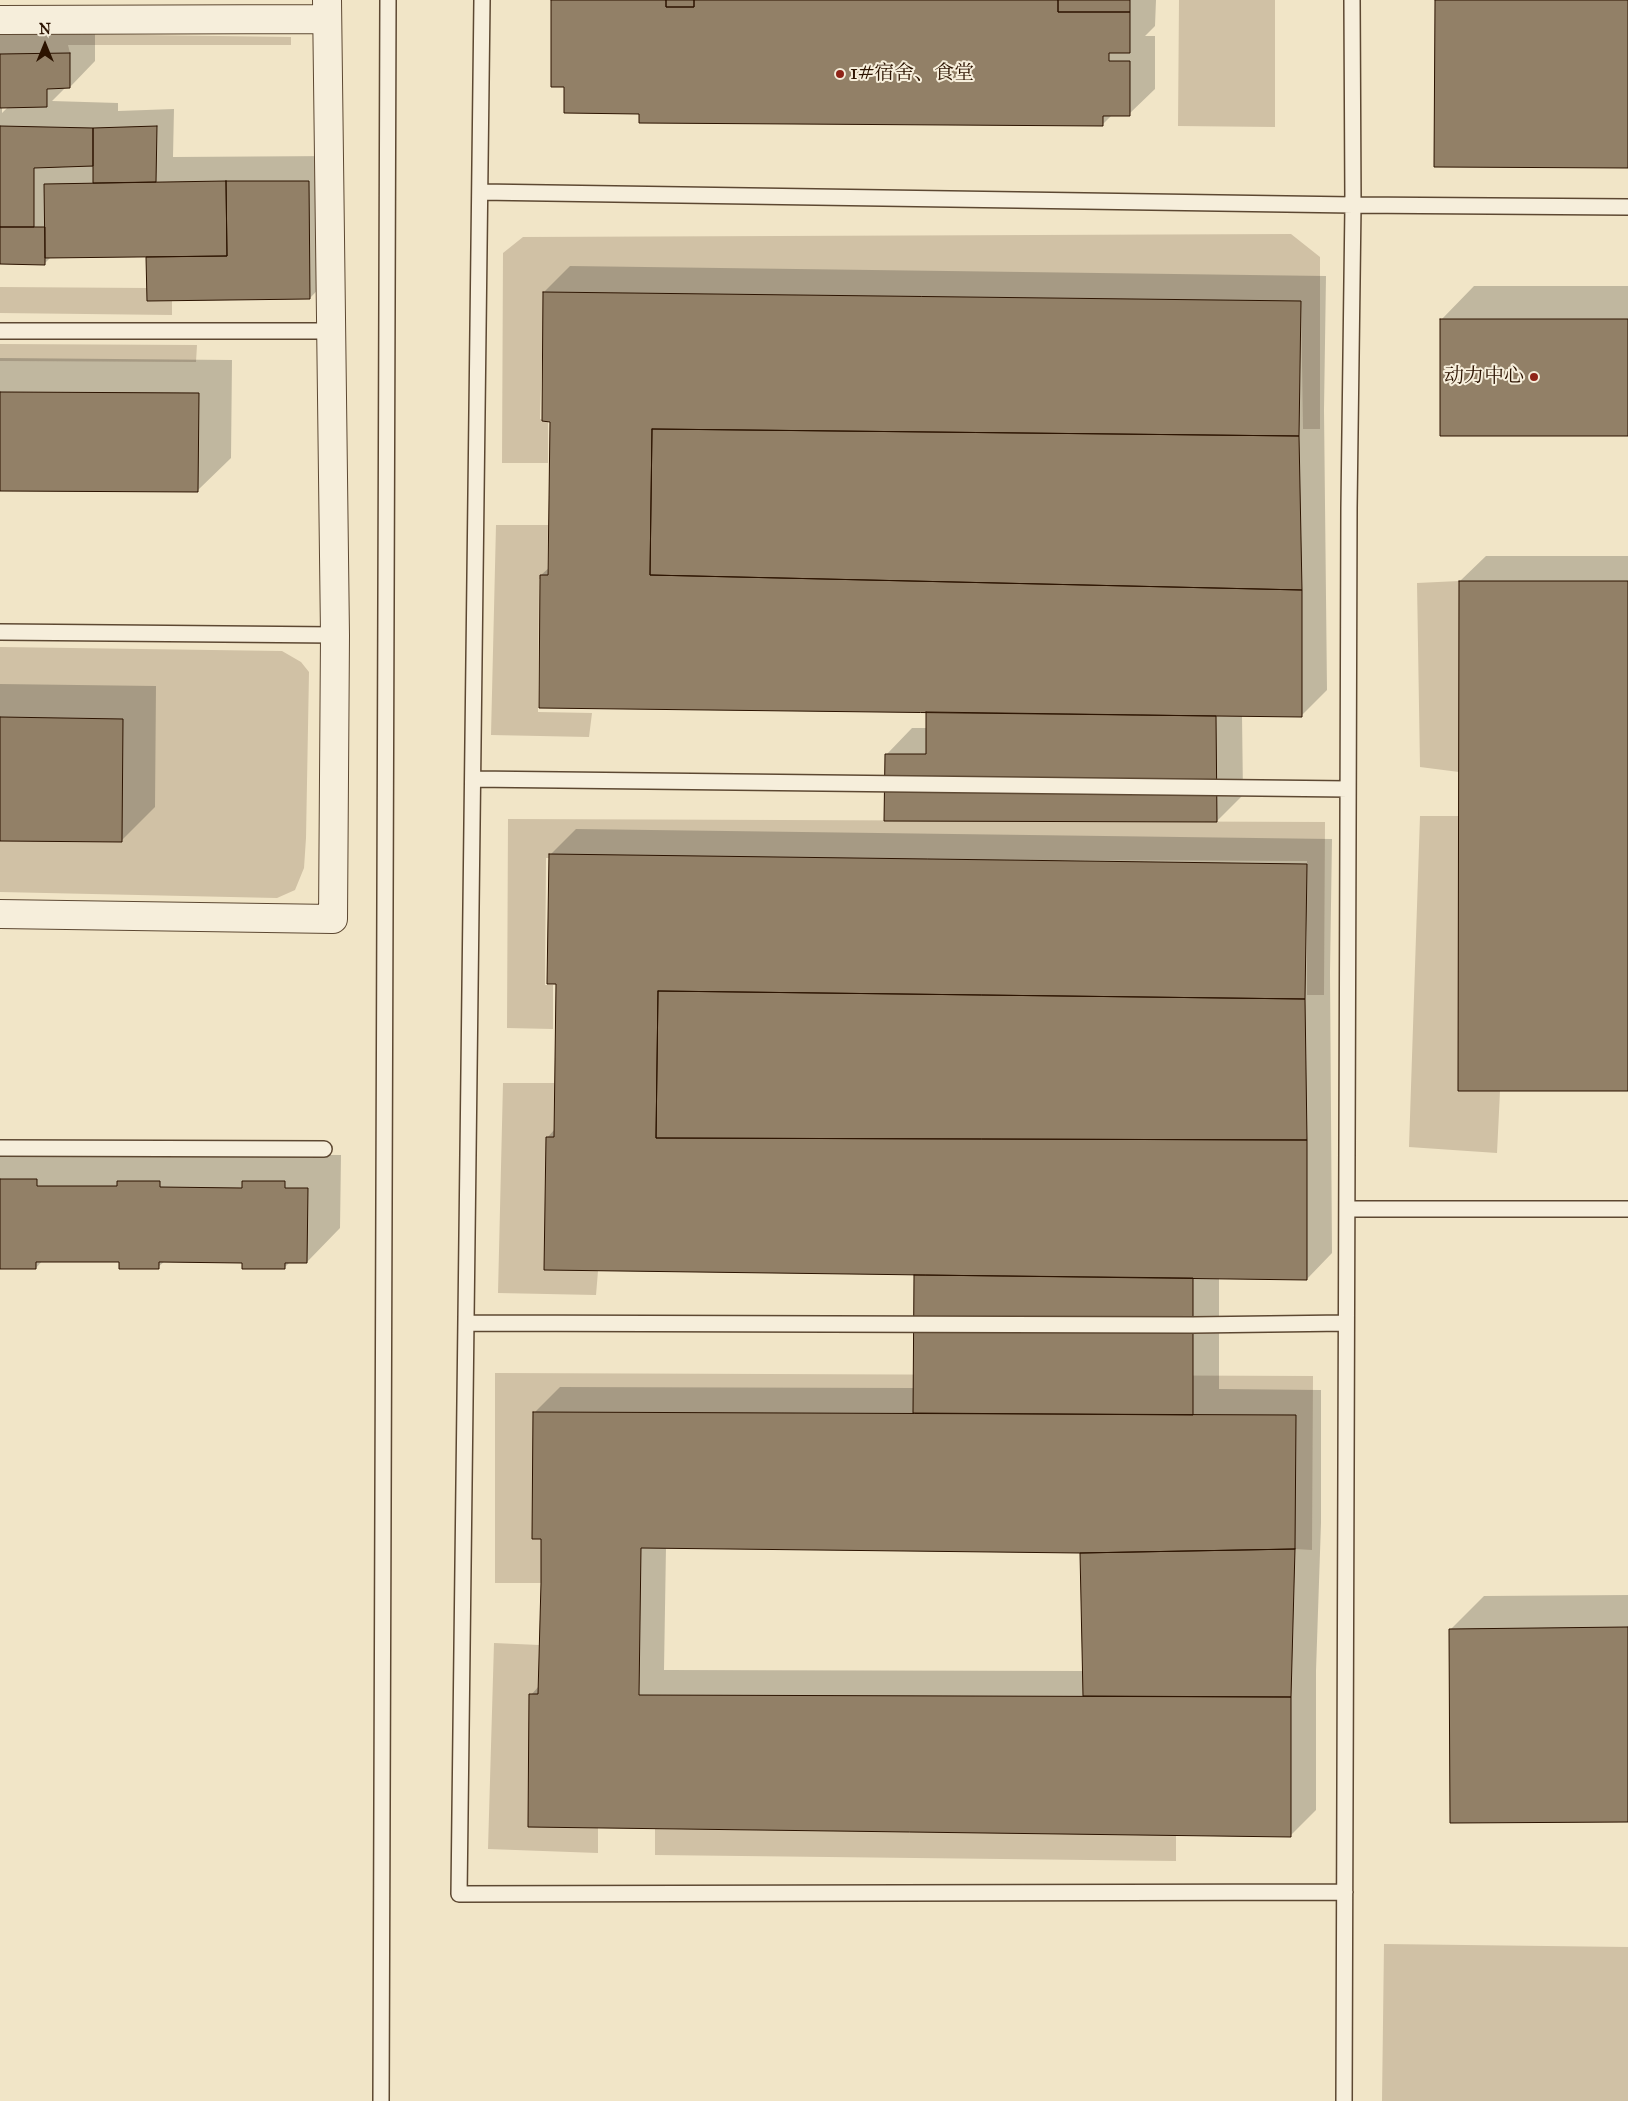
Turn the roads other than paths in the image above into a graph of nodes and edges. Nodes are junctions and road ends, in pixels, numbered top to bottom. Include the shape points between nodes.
1 (388, 0) edge
2 (482, 0) edge
3 (1352, 0) edge
4 (327, 9) edge
5 (0, 20) edge
6 (480, 192) junction
7 (1353, 205) junction
8 (1628, 206) edge
9 (0, 331) edge
10 (330, 331) junction
11 (0, 632) edge
12 (335, 635) junction
13 (473, 779) junction
14 (1348, 789) junction
15 (0, 914) edge
16 (0, 1148) edge
17 (324, 1149) dead end
18 (1347, 1209) junction
19 (1628, 1209) edge
20 (466, 1323) junction
21 (1346, 1323) junction
22 (1345, 1892) junction
23 (381, 2101) edge
24 (1344, 2101) edge

1 - 23 lane
2 - 6 lane
3 - 7 lane
4 - 5 street
4 - 10 street
6 - 7 lane
6 - 13 lane
7 - 8 lane
7 - 14 lane
9 - 10 lane
10 - 12 street
11 - 12 lane
12 - 15 street via 333,919
13 - 14 lane
13 - 20 lane
14 - 18 lane
16 - 17 lane
18 - 19 lane
18 - 21 lane
20 - 21 lane
20 - 22 lane via 459,1894
21 - 22 lane
22 - 24 lane

